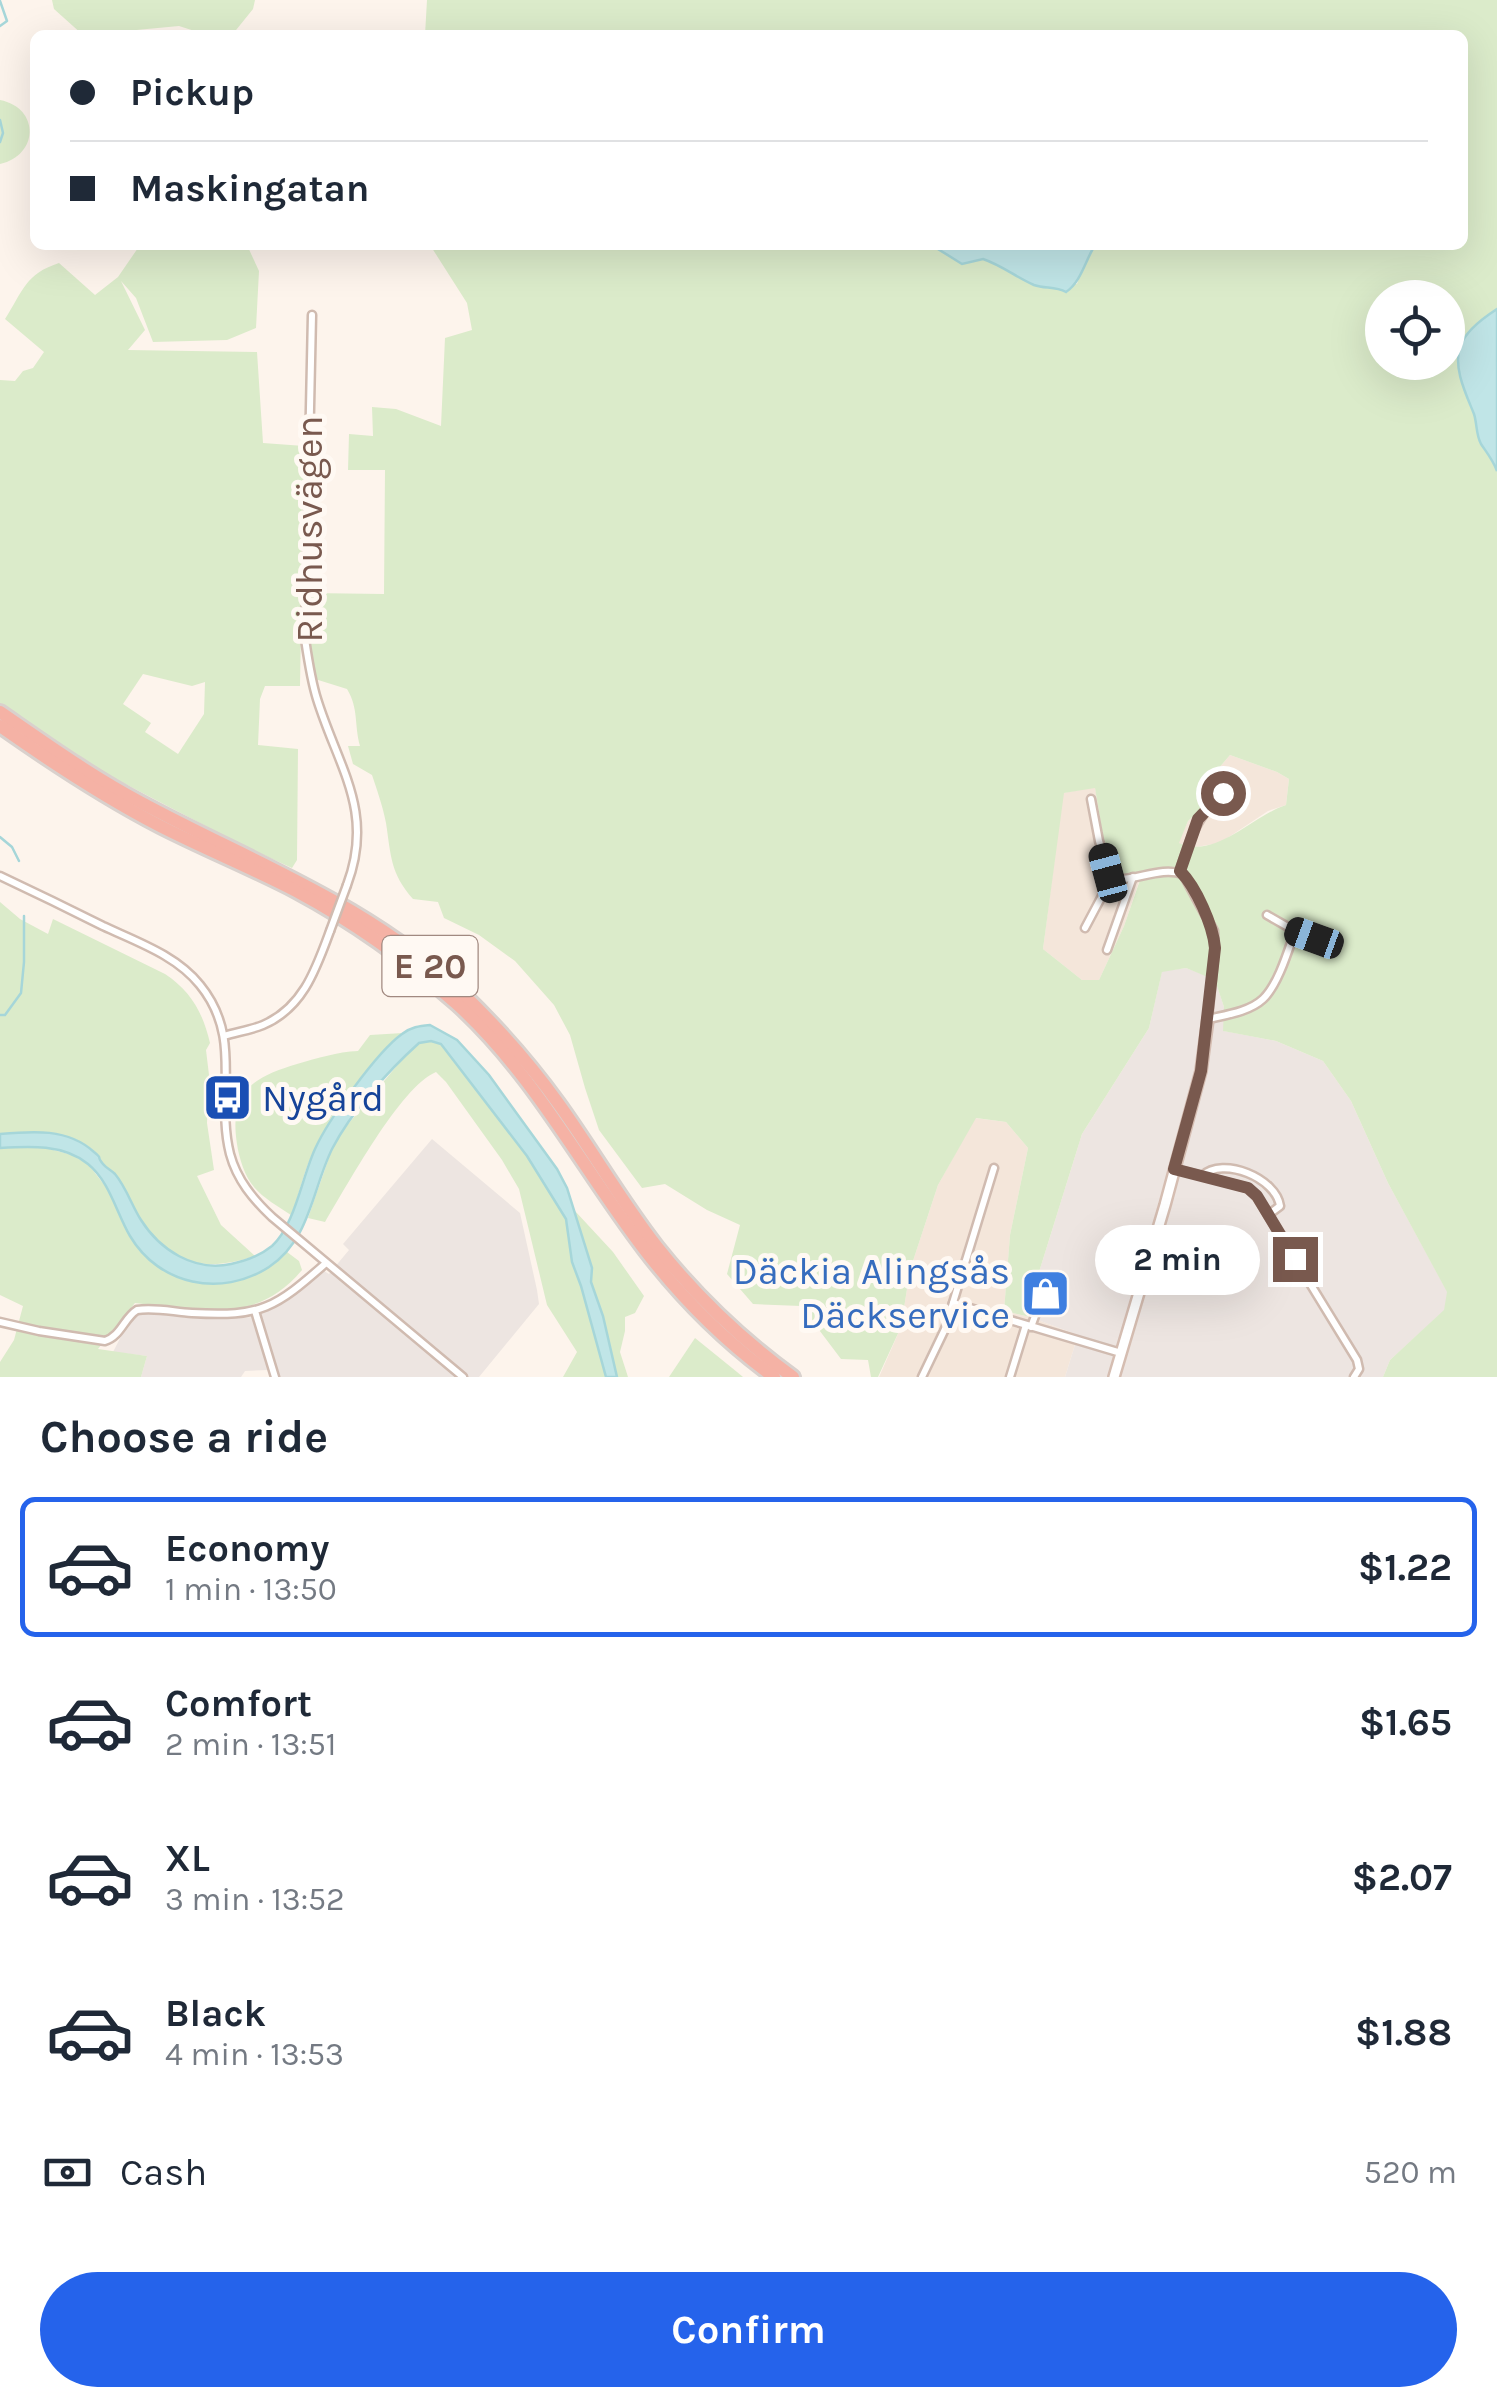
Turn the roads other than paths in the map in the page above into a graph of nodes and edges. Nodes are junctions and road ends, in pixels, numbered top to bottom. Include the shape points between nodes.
1 (312, 316) dead end
2 (0, 712) edge
3 (0, 726) edge
4 (1234, 787) dead end
5 (1091, 800) dead end
6 (1180, 871) junction
7 (0, 876) edge
8 (1133, 877) junction
9 (1111, 879) junction
10 (1266, 915) dead end
11 (1085, 928) dead end
12 (1295, 931) junction
13 (1334, 946) dead end
14 (1107, 950) dead end
15 (1208, 1019) junction
16 (224, 1036) junction
17 (994, 1168) dead end
18 (1174, 1169) junction
19 (1202, 1176) junction
20 (1268, 1214) junction
21 (326, 1262) junction
22 (1043, 1294) dead end
23 (954, 1303) junction
24 (255, 1312) junction
25 (0, 1322) edge
26 (1028, 1326) junction
27 (1121, 1353) junction
28 (275, 1377) edge
29 (463, 1377) edge
30 (774, 1377) edge
31 (793, 1377) edge
32 (922, 1377) edge
33 (1010, 1377) edge
34 (1114, 1377) edge
35 (1354, 1377) edge

1 - 16 street, Ridhusvägen, bridge via 306,639 318,701 348,775 358,832 347,885 308,985 288,1009
2 - 31 highway, E 20 via 136,800 370,921 439,973 540,1078 656,1246 735,1331
3 - 30 highway, E 20 via 160,826 297,892 432,983 528,1082 646,1253
4 - 6 street via 1198,819
5 - 9 street
6 - 8 street
6 - 15 street via 1214,931
7 - 16 street via 182,966 215,1009
8 - 9 street
8 - 14 street
9 - 11 street
10 - 12 street
12 - 13 street
12 - 15 street via 1264,998
15 - 18 street
16 - 21 street via 230,1154 244,1187
17 - 23 street
18 - 19 street
18 - 27 street
19 - 20 street via 1248,1188
19 - 20 street via 1224,1167 1258,1179 1279,1198 1280,1206
20 - 35 street via 1357,1360
21 - 24 street via 287,1297
21 - 29 street
22 - 26 street
23 - 26 street
23 - 32 street
24 - 25 street via 137,1310 114,1338 101,1342
24 - 28 street
26 - 27 street
26 - 33 street
27 - 34 street

